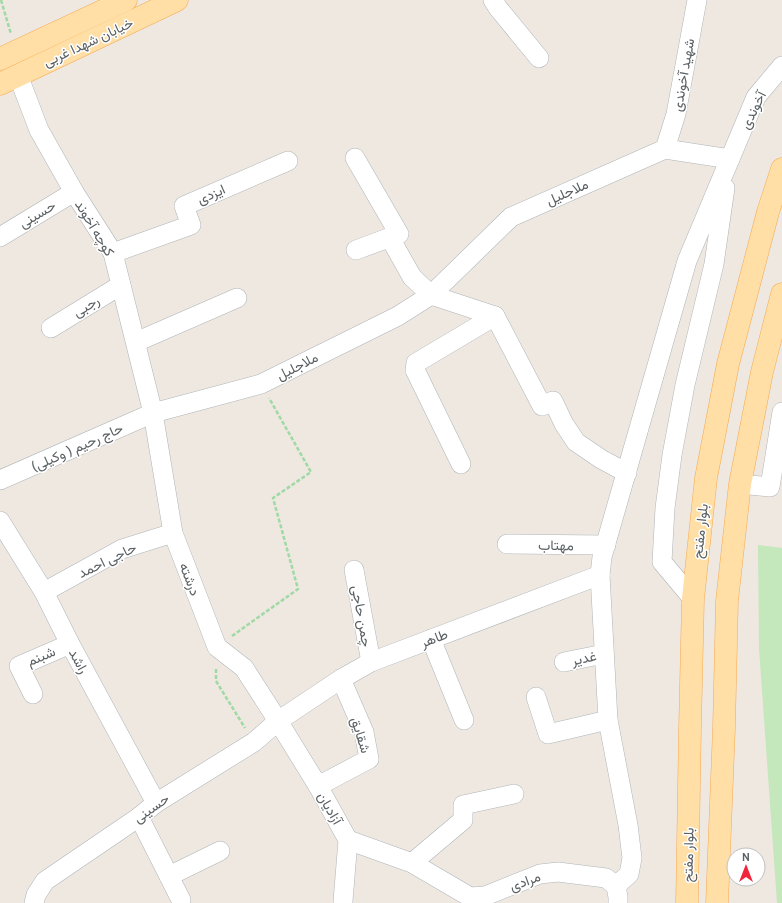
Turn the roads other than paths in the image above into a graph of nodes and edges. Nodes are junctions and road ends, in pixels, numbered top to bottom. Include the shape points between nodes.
1 (126, 0) edge
2 (177, 0) edge
3 (493, 0) edge
4 (696, 0) edge
5 (8, 56) edge
6 (539, 58) dead end
7 (782, 66) edge
8 (9, 80) edge
9 (665, 149) junction
10 (355, 158) dead end
11 (730, 159) junction
12 (288, 161) dead end
13 (782, 169) edge
14 (74, 192) junction
15 (0, 236) edge
16 (390, 238) junction
17 (356, 250) dead end
18 (113, 253) junction
19 (121, 285) junction
20 (431, 294) junction
21 (782, 294) edge
22 (237, 298) dead end
23 (495, 316) junction
24 (51, 328) dead end
25 (136, 342) junction
26 (755, 404) junction
27 (782, 407) edge
28 (782, 412) edge
29 (153, 413) junction
30 (461, 464) dead end
31 (627, 473) junction
32 (0, 480) edge
33 (740, 484) junction
34 (0, 520) edge
35 (173, 533) junction
36 (507, 544) dead end
37 (606, 545) junction
38 (354, 570) dead end
39 (600, 575) junction
40 (44, 592) junction
41 (693, 599) junction
42 (431, 639) junction
43 (70, 644) junction
44 (604, 654) junction
45 (371, 662) junction
46 (564, 662) dead end
47 (341, 679) junction
48 (33, 694) dead end
49 (536, 697) dead end
50 (464, 720) dead end
51 (608, 720) junction
52 (278, 721) junction
53 (318, 786) junction
54 (514, 794) dead end
55 (156, 803) junction
56 (139, 817) junction
57 (348, 840) junction
58 (220, 851) dead end
59 (412, 863) junction
60 (169, 876) junction
61 (617, 894) edge
62 (181, 900) dead end
63 (471, 900) edge
64 (34, 903) edge
65 (343, 903) edge
66 (688, 903) edge
67 (717, 903) edge

1 - 5 main road, خیابان شهدا غربی
2 - 8 main road, خیابان شهدا غربی
3 - 6 street
4 - 9 street, شهید آخوندی via 676,114
7 - 11 street, آخوندی via 756,97
8 - 14 street, کوچه آخوند
9 - 11 street
9 - 20 street, ملاجلیل via 511,217
10 - 16 street via 399,234
11 - 31 street via 687,261
11 - 41 street via 714,264 685,385 665,508 662,562
12 - 18 street, ایزدی via 184,206 191,225
13 - 41 main road, بلوار مفتح via 768,212 728,364 706,478
14 - 15 street, حسینی
14 - 18 street, کوچه آخوند
16 - 17 street
16 - 20 street via 412,277
18 - 19 street, کوچه آخوند
19 - 24 street, رجبی
19 - 25 street, کوچه آخوند
20 - 23 street
20 - 29 street, ملاجلیل via 398,316 261,384
21 - 26 main road
22 - 25 street
23 - 30 street via 416,363 415,370
23 - 31 street via 542,406 553,401 576,442
25 - 29 street, کوچه آخوند
26 - 27 street
26 - 33 main road
28 - 33 street via 770,487
29 - 32 street, حاج رحیم ( وکیلی)
29 - 35 street, درشته
31 - 37 street
33 - 67 main road via 727,601
34 - 40 street, راشد
35 - 40 street, حاجی احمد via 122,549
35 - 52 street, درشته via 217,647 244,668
36 - 37 street, مهتاب
37 - 39 street
38 - 45 street, چمن حاجی
39 - 42 street, طاهر
39 - 44 street
40 - 43 street, راشد
41 - 66 main road, بلوار مفتح
42 - 45 street, طاهر
42 - 50 street
43 - 48 street, شبنم via 19,666
43 - 55 street, راشد
44 - 46 street, غدیر
44 - 51 street
45 - 47 street, طاهر
47 - 52 street, طاهر
47 - 53 street, شقایق via 364,732 369,759
49 - 51 street via 548,734
51 - 61 street via 632,858 629,874
52 - 53 street, آزادیان
52 - 55 street, حسینی via 254,742
53 - 57 street, آزادیان
54 - 59 street via 463,805 463,820
55 - 56 street, حسینی
56 - 60 street
56 - 64 street, حسینی via 45,881
57 - 59 street, مرادی
57 - 65 street, آزادیان
58 - 60 street
59 - 63 street, مرادی
60 - 62 street
61 - 63 street, مرادی via 606,878 558,872 540,874

